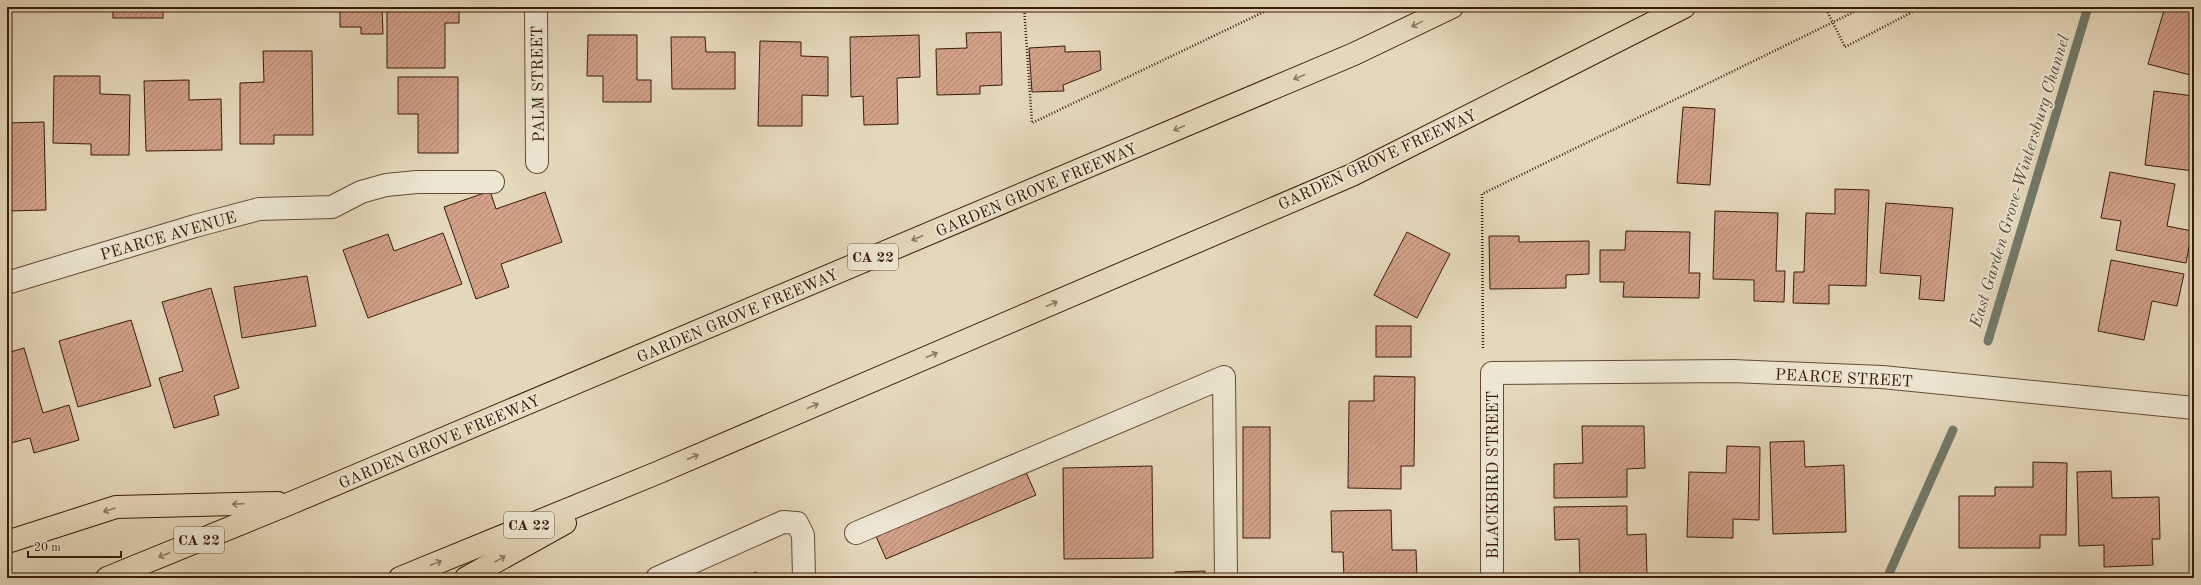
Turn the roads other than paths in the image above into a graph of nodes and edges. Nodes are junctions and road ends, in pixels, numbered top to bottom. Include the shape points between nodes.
1 (536, 7) edge
2 (1452, 7) edge
3 (1684, 7) edge
4 (537, 162) dead end
5 (493, 182) dead end
6 (7, 284) edge
7 (1492, 373) joint
8 (2194, 408) edge
9 (658, 473) junction
10 (291, 503) junction
11 (856, 533) dead end
12 (7, 542) edge
13 (107, 578) edge
14 (400, 578) edge
15 (466, 578) edge
16 (656, 578) edge
17 (804, 578) edge
18 (1226, 578) edge
19 (1492, 578) edge

1 - 4 street, PALM STREET
2 -> 10 highway, GARDEN GROVE FREEWAY / CA 22 via 1354,54
9 -> 3 highway, GARDEN GROVE FREEWAY / CA 22 via 1352,175
5 - 6 street, PEARCE AVENUE via 417,182 386,185 361,192 332,207 259,209
7 - 8 street, PEARCE STREET via 1732,371 1882,377
7 - 19 street, BLACKBIRD STREET
14 -> 9 highway, GARDEN GROVE FREEWAY / CA 22
15 -> 9 highway
10 -> 12 highway via 116,507
10 -> 13 highway, GARDEN GROVE FREEWAY / CA 22
11 - 18 street via 1224,378
16 - 17 street via 783,522 797,523 803,535

